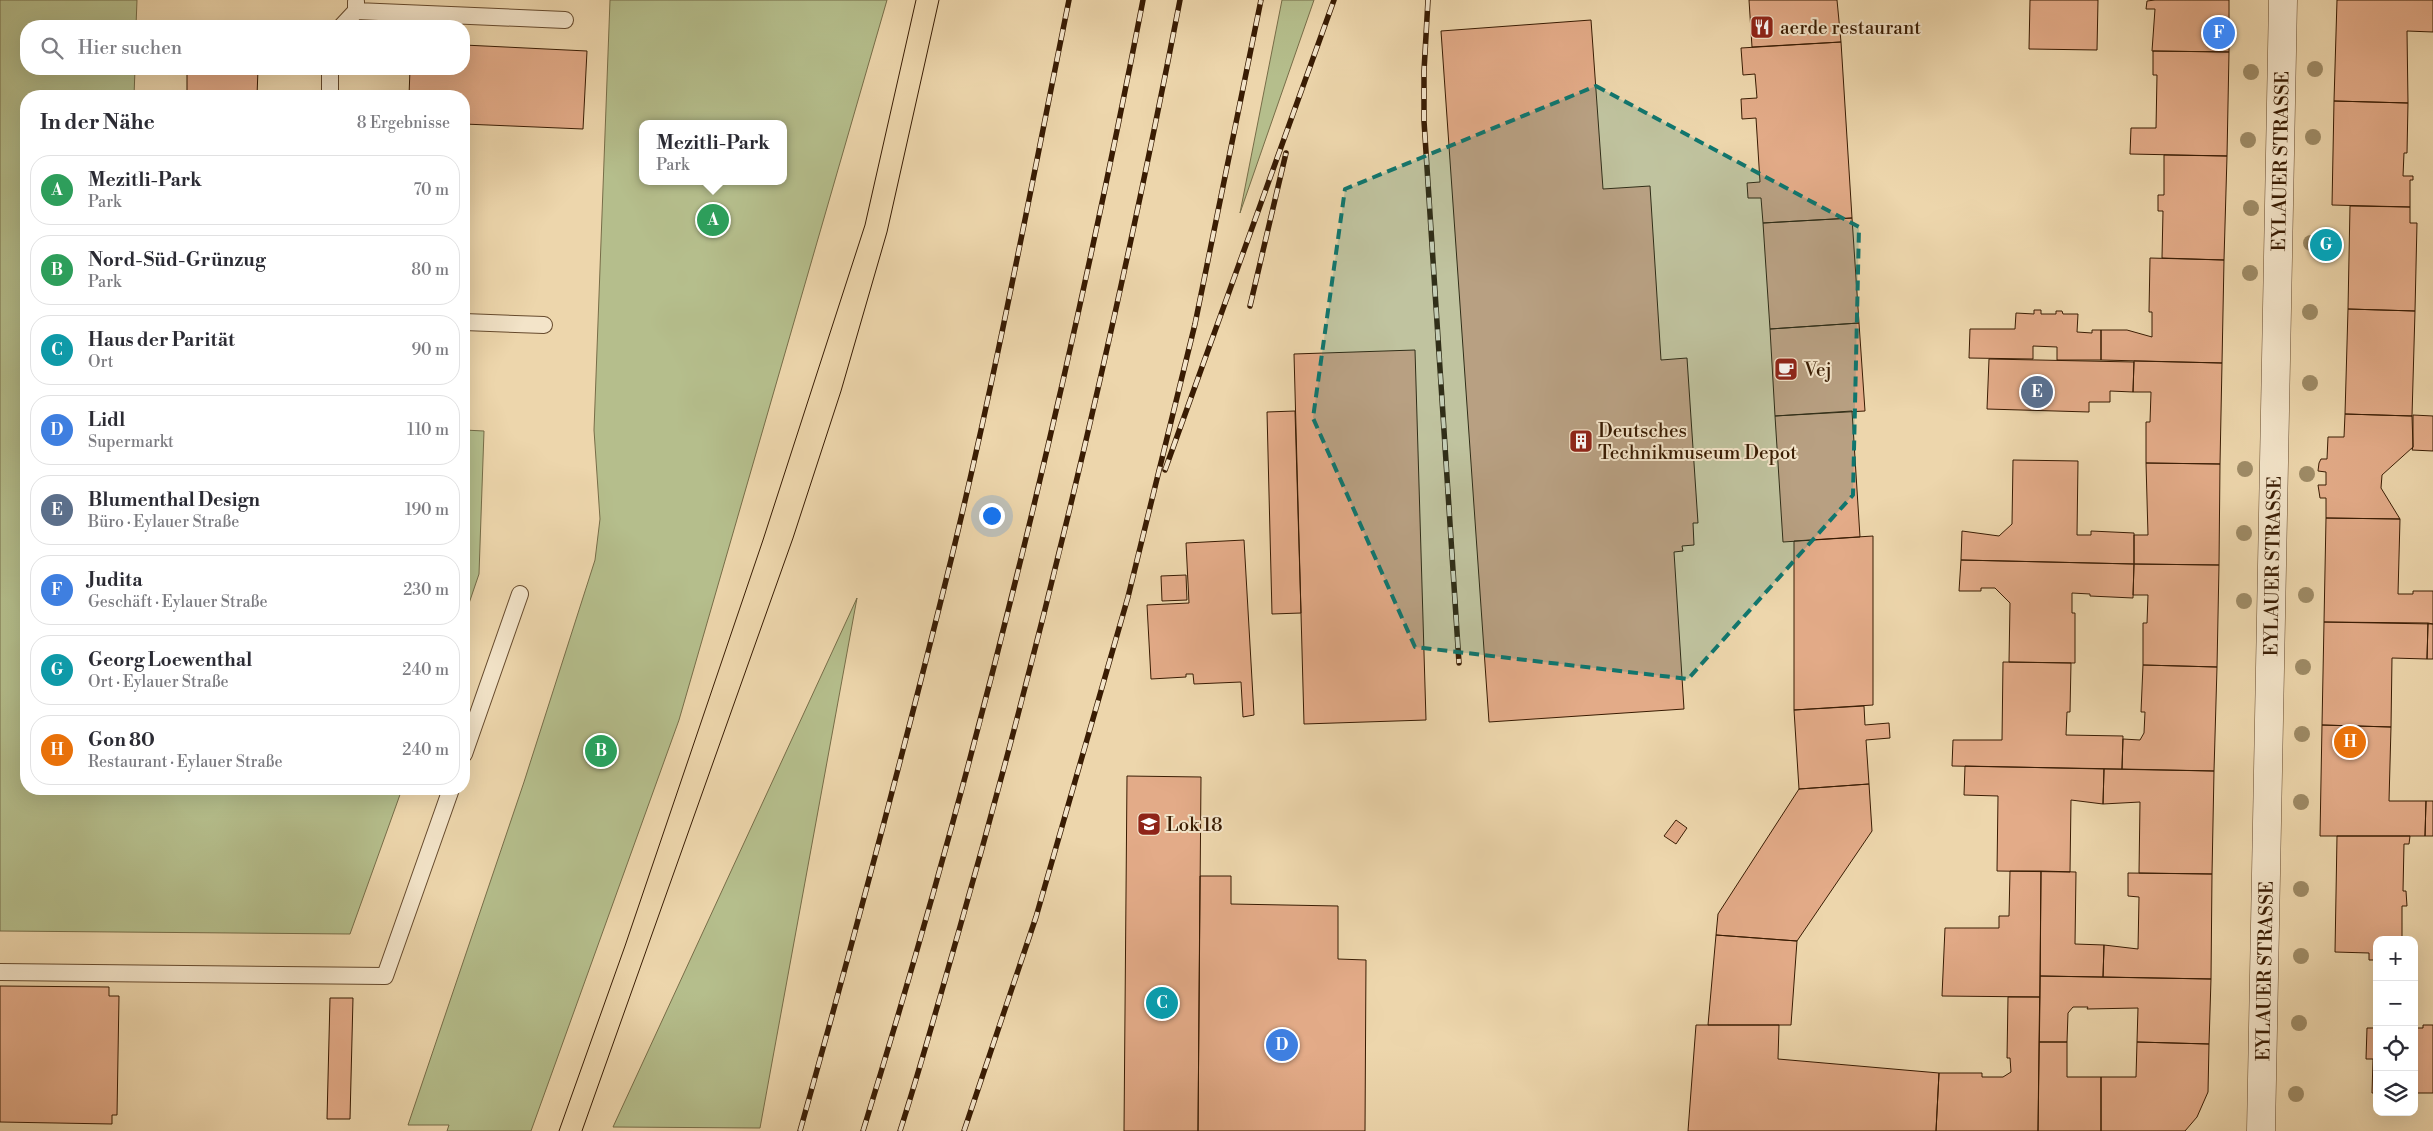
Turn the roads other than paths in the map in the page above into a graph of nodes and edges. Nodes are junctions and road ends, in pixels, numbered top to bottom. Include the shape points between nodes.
1 (2283, 0) edge
2 (356, 6) edge
3 (484, 8) edge
4 (346, 20) edge
5 (565, 20) dead end
6 (330, 75) edge
7 (330, 90) edge
8 (470, 322) edge
9 (544, 325) dead end
10 (520, 594) dead end
11 (470, 737) edge
12 (449, 795) edge
13 (0, 972) edge
14 (2261, 1131) edge

1 - 14 street, EYLAUER STRASSE
2 - 3 lane
2 - 4 lane
3 - 5 lane
6 - 7 lane
8 - 9 lane
10 - 11 lane
12 - 13 lane via 385,976

